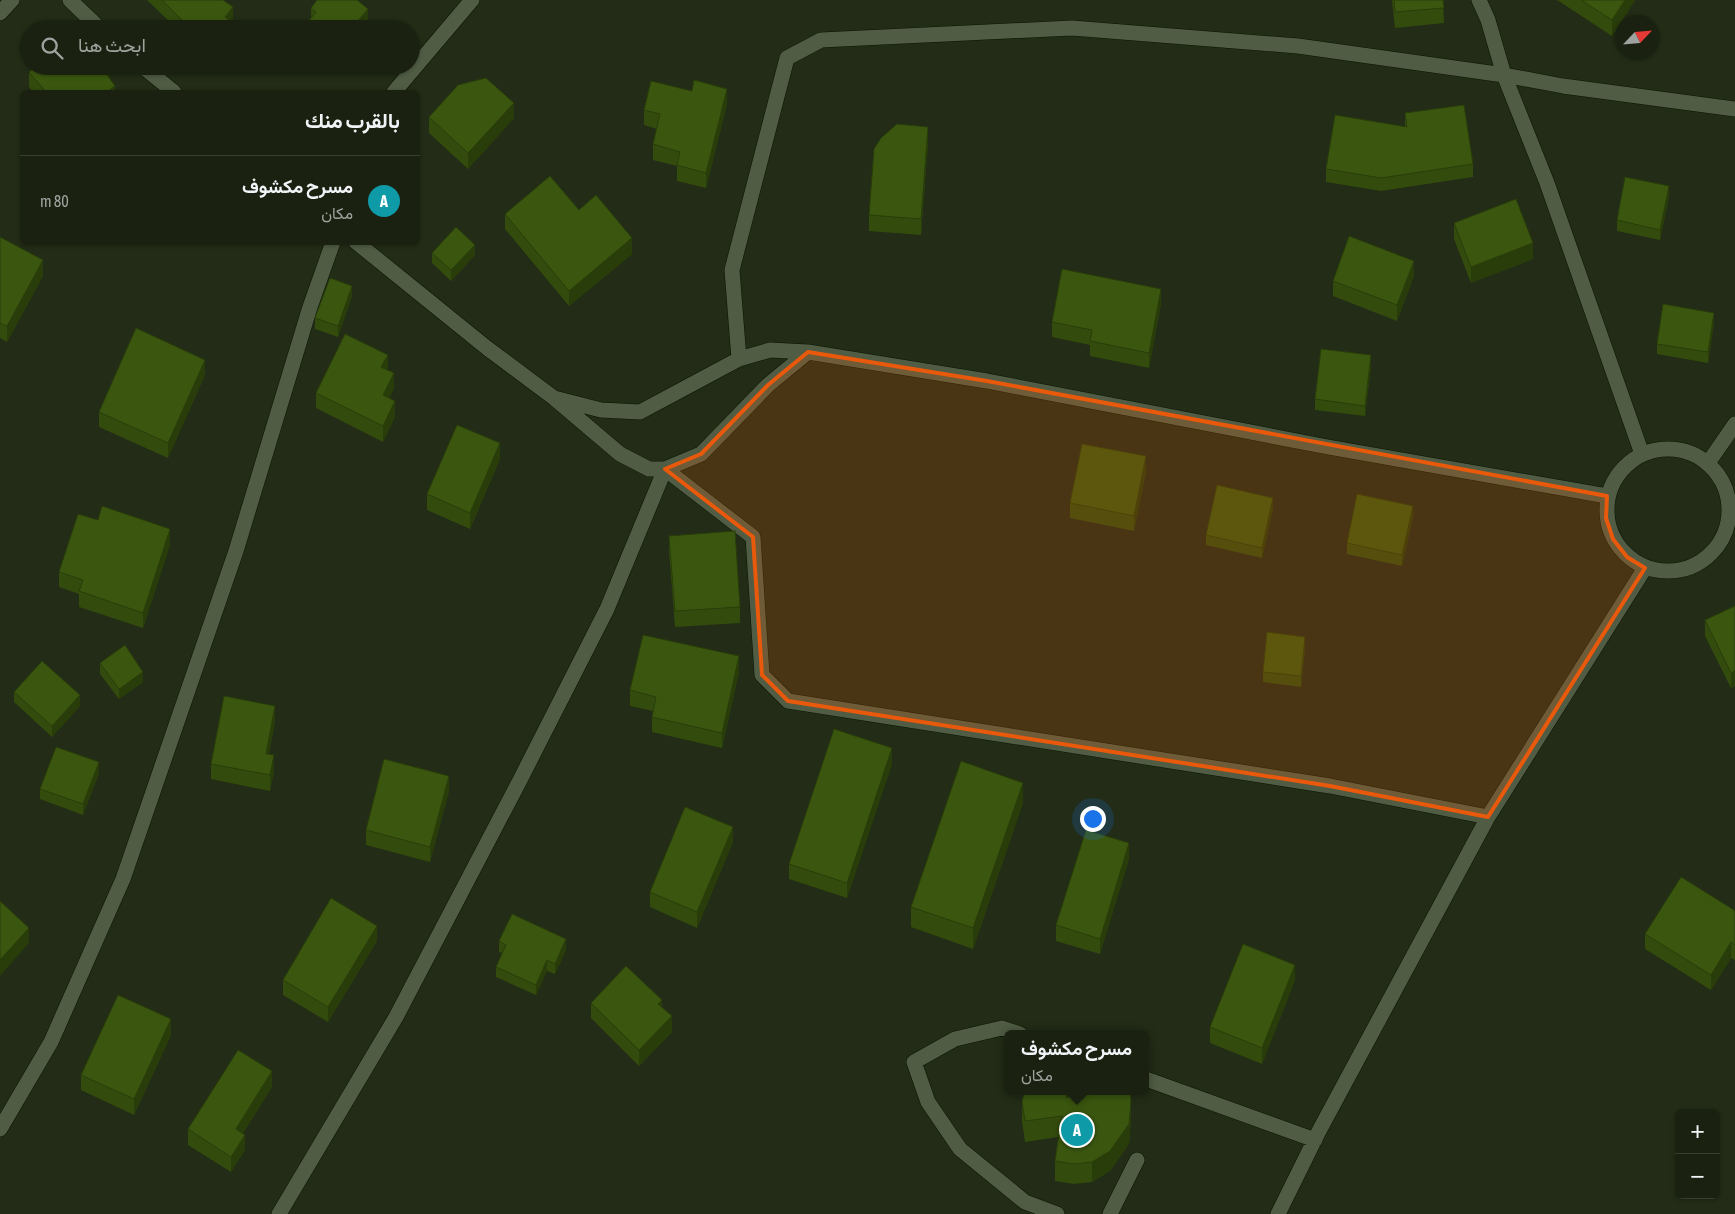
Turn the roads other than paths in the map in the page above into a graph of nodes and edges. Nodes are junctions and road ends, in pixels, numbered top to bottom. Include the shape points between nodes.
1 (12, 0) edge
2 (70, 0) edge
3 (472, 0) edge
4 (1479, 0) edge
5 (0, 13) edge
6 (91, 20) edge
7 (420, 61) edge
8 (153, 75) edge
9 (408, 75) edge
10 (1504, 75) junction
11 (172, 90) edge
12 (396, 90) edge
13 (1735, 109) edge
14 (332, 245) edge
15 (360, 245) edge
16 (808, 352) junction
17 (739, 359) junction
18 (554, 398) junction
19 (1735, 424) edge
20 (1642, 454) junction
21 (1708, 463) junction
22 (665, 469) junction
23 (1607, 496) junction
24 (1732, 517) edge
25 (1645, 568) junction
26 (1488, 818) junction
27 (1008, 1030) edge
28 (1149, 1080) edge
29 (0, 1129) edge
30 (1315, 1140) junction
31 (1137, 1160) dead end
32 (279, 1214) edge
33 (1056, 1214) edge
34 (1110, 1214) edge
35 (1278, 1214) edge

1 - 5 street
2 - 6 street
3 - 7 street
4 - 10 street
8 - 11 street
9 - 12 street
10 - 13 street
10 - 17 street via 1298,46 1072,28 821,40 787,58 732,270
10 - 20 street via 1547,183
14 - 29 street via 236,551 123,879 51,1042
15 - 18 street
16 - 17 street via 770,350
16 - 22 street via 768,385 701,454
16 - 23 street via 987,381
17 - 18 street via 640,412 601,410
18 - 22 street via 620,454 648,468
19 - 21 street
20 - 21 street via 1664,448 1688,451
20 - 23 street via 1620,471
21 - 24 street via 1721,478
22 - 26 street via 753,538 762,675 788,701 1330,786
22 - 32 street via 607,609 514,791 396,1017
23 - 25 street via 1606,518 1613,539 1626,556
24 - 25 street via 1723,539 1709,556 1690,568 1668,572
25 - 26 street
26 - 30 street
27 - 33 street via 1002,1028 955,1038 914,1062 928,1102 960,1149 1025,1202
28 - 30 street
30 - 35 street
31 - 34 street

